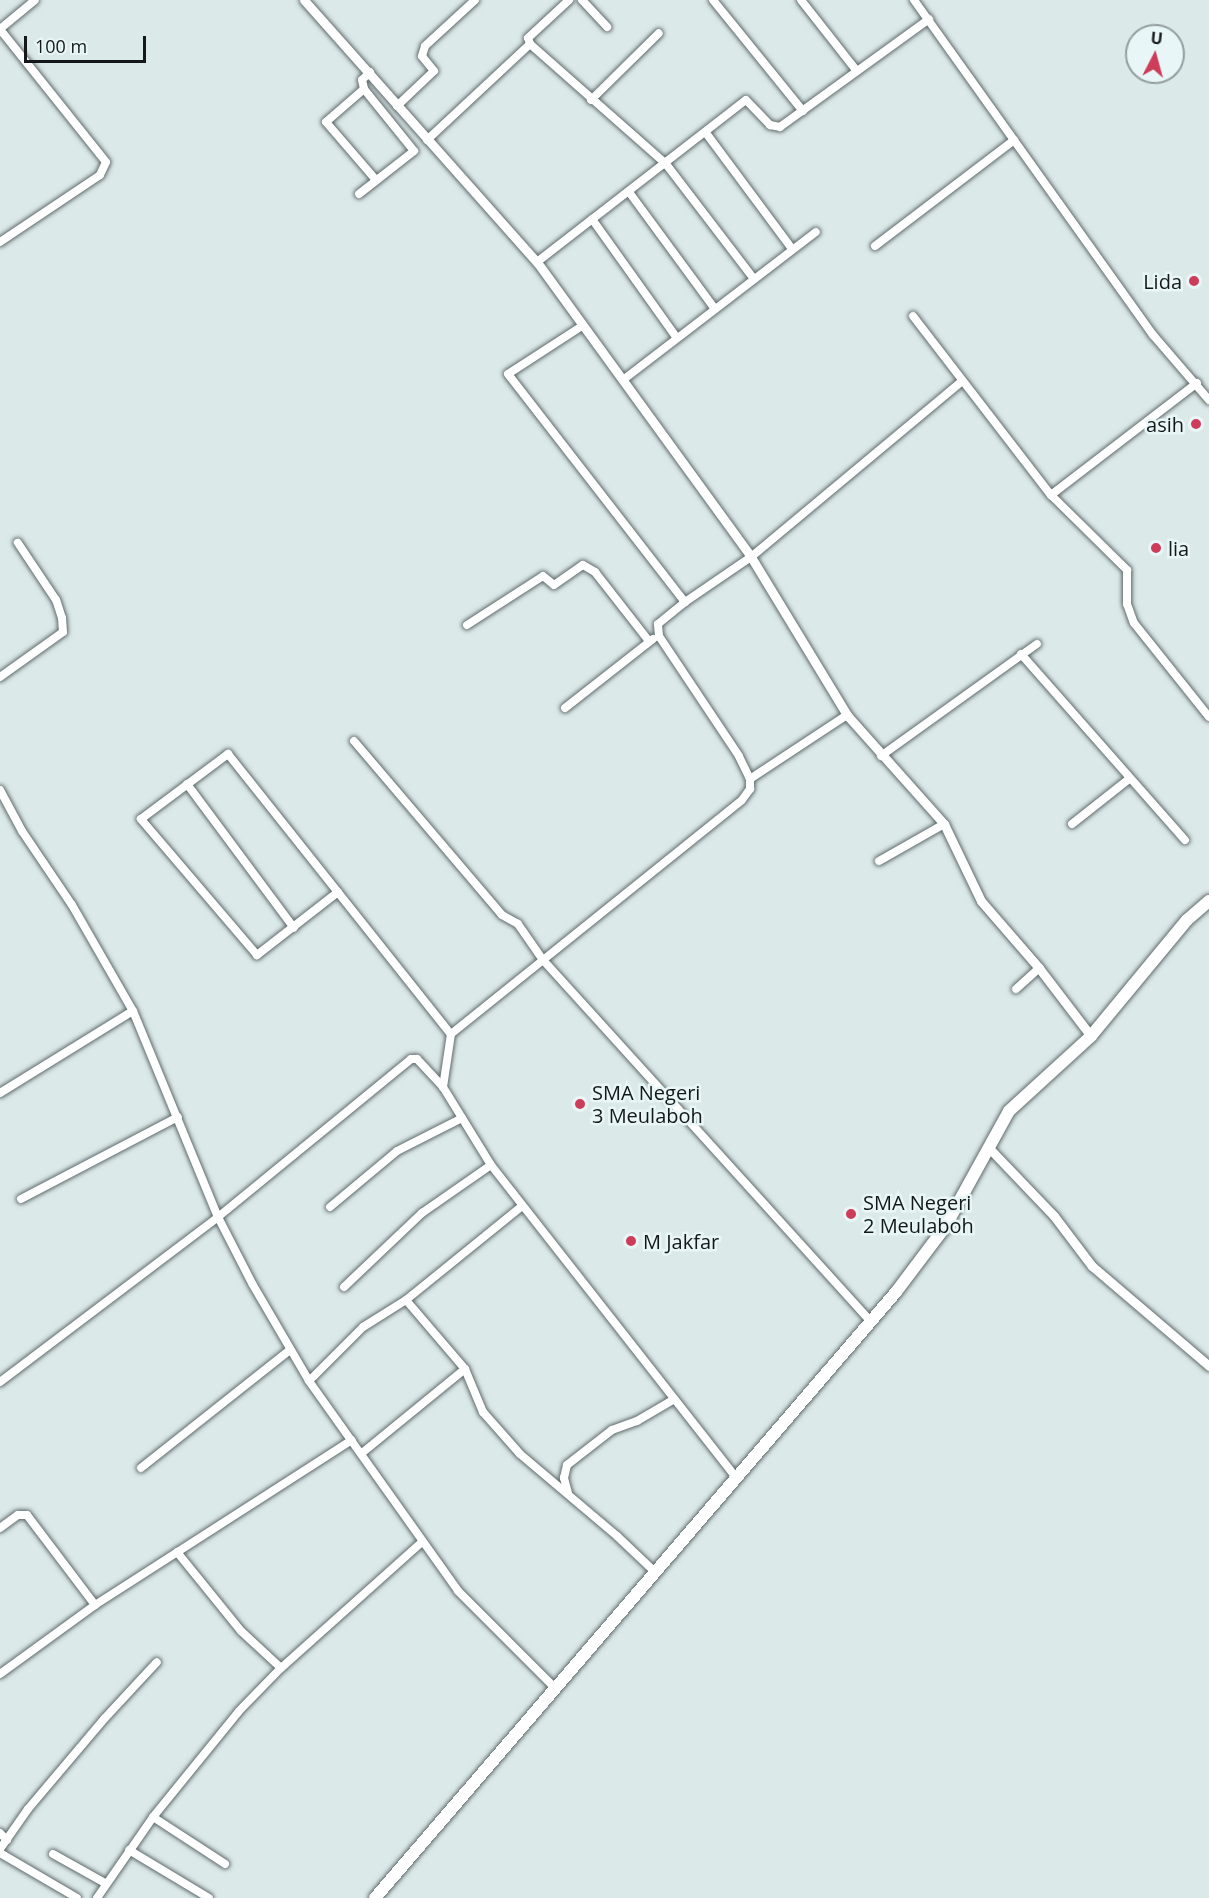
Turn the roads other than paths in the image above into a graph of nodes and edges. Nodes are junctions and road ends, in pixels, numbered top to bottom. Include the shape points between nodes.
1 (34, 0) edge
2 (304, 0) edge
3 (475, 0) edge
4 (569, 0) edge
5 (582, 0) edge
6 (713, 0) edge
7 (801, 0) edge
8 (914, 0) edge
9 (929, 20) junction
10 (608, 27) dead end
11 (659, 33) dead end
12 (530, 44) junction
13 (856, 70) junction
14 (370, 72) junction
15 (364, 89) junction
16 (591, 100) junction
17 (397, 106) junction
18 (803, 111) junction
19 (706, 133) junction
20 (427, 140) junction
21 (1014, 140) junction
22 (666, 164) junction
23 (376, 180) junction
24 (629, 192) junction
25 (358, 194) dead end
26 (592, 219) junction
27 (816, 232) dead end
28 (0, 242) edge
29 (874, 246) dead end
30 (792, 249) junction
31 (537, 262) junction
32 (754, 279) junction
33 (715, 309) junction
34 (913, 316) dead end
35 (582, 326) junction
36 (677, 338) junction
37 (624, 380) junction
38 (962, 381) junction
39 (1197, 383) junction
40 (1209, 400) edge
41 (1051, 495) junction
42 (18, 543) dead end
43 (751, 557) junction
44 (685, 602) junction
45 (467, 625) dead end
46 (659, 636) junction
47 (649, 641) junction
48 (1037, 644) dead end
49 (1022, 654) junction
50 (0, 677) edge
51 (565, 708) dead end
52 (847, 715) junction
53 (1209, 717) edge
54 (354, 741) dead end
55 (881, 756) junction
56 (750, 779) junction
57 (1130, 779) junction
58 (187, 784) junction
59 (0, 790) edge
60 (944, 824) junction
61 (1072, 824) dead end
62 (1185, 840) dead end
63 (879, 861) dead end
64 (338, 892) junction
65 (1209, 901) edge
66 (294, 928) junction
67 (543, 960) junction
68 (1039, 968) junction
69 (1016, 988) dead end
70 (133, 1011) junction
71 (451, 1034) junction
72 (1091, 1036) junction
73 (443, 1087) junction
74 (0, 1094) edge
75 (178, 1117) junction
76 (462, 1118) junction
77 (989, 1148) junction
78 (491, 1165) junction
79 (21, 1199) dead end
80 (330, 1207) dead end
81 (521, 1207) junction
82 (218, 1217) junction
83 (344, 1287) dead end
84 (405, 1300) junction
85 (870, 1321) junction
86 (290, 1350) junction
87 (1209, 1366) edge
88 (465, 1369) junction
89 (309, 1381) junction
90 (0, 1382) edge
91 (673, 1400) junction
92 (352, 1440) junction
93 (362, 1453) junction
94 (141, 1468) dead end
95 (736, 1477) junction
96 (568, 1493) junction
97 (0, 1528) edge
98 (422, 1542) junction
99 (177, 1552) junction
100 (656, 1573) junction
101 (95, 1605) junction
102 (157, 1662) dead end
103 (281, 1668) junction
104 (0, 1674) edge
105 (556, 1689) junction
106 (153, 1817) junction
107 (0, 1833) edge
108 (6, 1840) junction
109 (129, 1850) junction
110 (0, 1851) edge
111 (53, 1854) dead end
112 (225, 1864) dead end
113 (105, 1883) junction
114 (77, 1898) edge
115 (97, 1898) edge
116 (209, 1898) edge
117 (375, 1898) edge

1 - 28 street via 0,29 106,162 100,175
2 - 14 street
3 - 17 street via 425,46 422,56 434,71
4 - 12 street via 528,38
5 - 10 street
6 - 18 street
7 - 13 street
8 - 9 street
9 - 13 street
9 - 21 street
11 - 16 street
12 - 16 street
12 - 20 street
13 - 18 street
14 - 15 street via 362,80
14 - 17 street
15 - 23 street via 326,122
15 - 23 street via 414,151
16 - 22 street
17 - 20 street
18 - 19 street via 776,127 746,100
19 - 22 street
19 - 30 street
20 - 31 street
21 - 29 street
21 - 39 street via 1153,335
22 - 24 street
22 - 32 street
23 - 25 street
24 - 26 street
24 - 33 street
26 - 31 street
26 - 36 street
27 - 30 street
30 - 32 street
31 - 35 street
32 - 33 street
33 - 36 street
34 - 38 street
35 - 37 street
35 - 44 street via 508,374
36 - 37 street
37 - 43 street
38 - 41 street
38 - 43 street
39 - 40 street
39 - 41 street
41 - 53 street via 1127,570 1126,604 1134,623
42 - 50 street via 56,600 63,632
43 - 44 street
43 - 52 street
44 - 46 street via 658,624
45 - 47 street via 543,576 554,585 584,565 595,572
46 - 47 street
46 - 56 street via 739,756
47 - 51 street
48 - 49 street
49 - 55 street
49 - 57 street
52 - 55 street
52 - 56 street
54 - 67 street via 502,915 518,924
55 - 60 street
56 - 67 street via 750,789 741,800
57 - 61 street
57 - 62 street
58 - 64 street via 228,754
58 - 66 street
58 - 66 street via 141,819 257,956
59 - 70 street
60 - 63 street
60 - 68 street via 981,901
64 - 66 street
64 - 71 street
65 - 72 main road via 1187,920
67 - 71 street
67 - 85 street
68 - 69 street
68 - 72 street
70 - 74 street
70 - 75 street
71 - 73 street
72 - 77 main road via 1018,1101
73 - 76 street
73 - 82 street via 417,1059 411,1059
75 - 79 street
75 - 82 street
76 - 78 street
76 - 80 street via 398,1151
77 - 85 main road via 945,1227
77 - 87 street via 1054,1216 1092,1266
78 - 81 street
78 - 83 street via 422,1213
81 - 84 street
81 - 91 street
82 - 86 street
82 - 90 street
84 - 88 street
84 - 89 street via 363,1327
85 - 95 main road
86 - 89 street
86 - 94 street
88 - 93 street
88 - 96 street via 483,1412 520,1454
89 - 92 street
91 - 95 street
91 - 96 street via 612,1430 567,1465 564,1478
92 - 93 street
92 - 99 street
93 - 98 street
95 - 100 main road
96 - 100 street
97 - 101 street via 18,1515 27,1515
98 - 103 street
98 - 105 street via 458,1591
99 - 101 street
99 - 103 street via 241,1631
100 - 105 main road
101 - 104 street
102 - 108 street via 105,1718
103 - 106 street via 239,1711
105 - 117 main road
106 - 109 street
106 - 112 street
107 - 108 street
108 - 110 street
109 - 113 street
109 - 116 street
110 - 114 street
111 - 113 street
113 - 115 street

